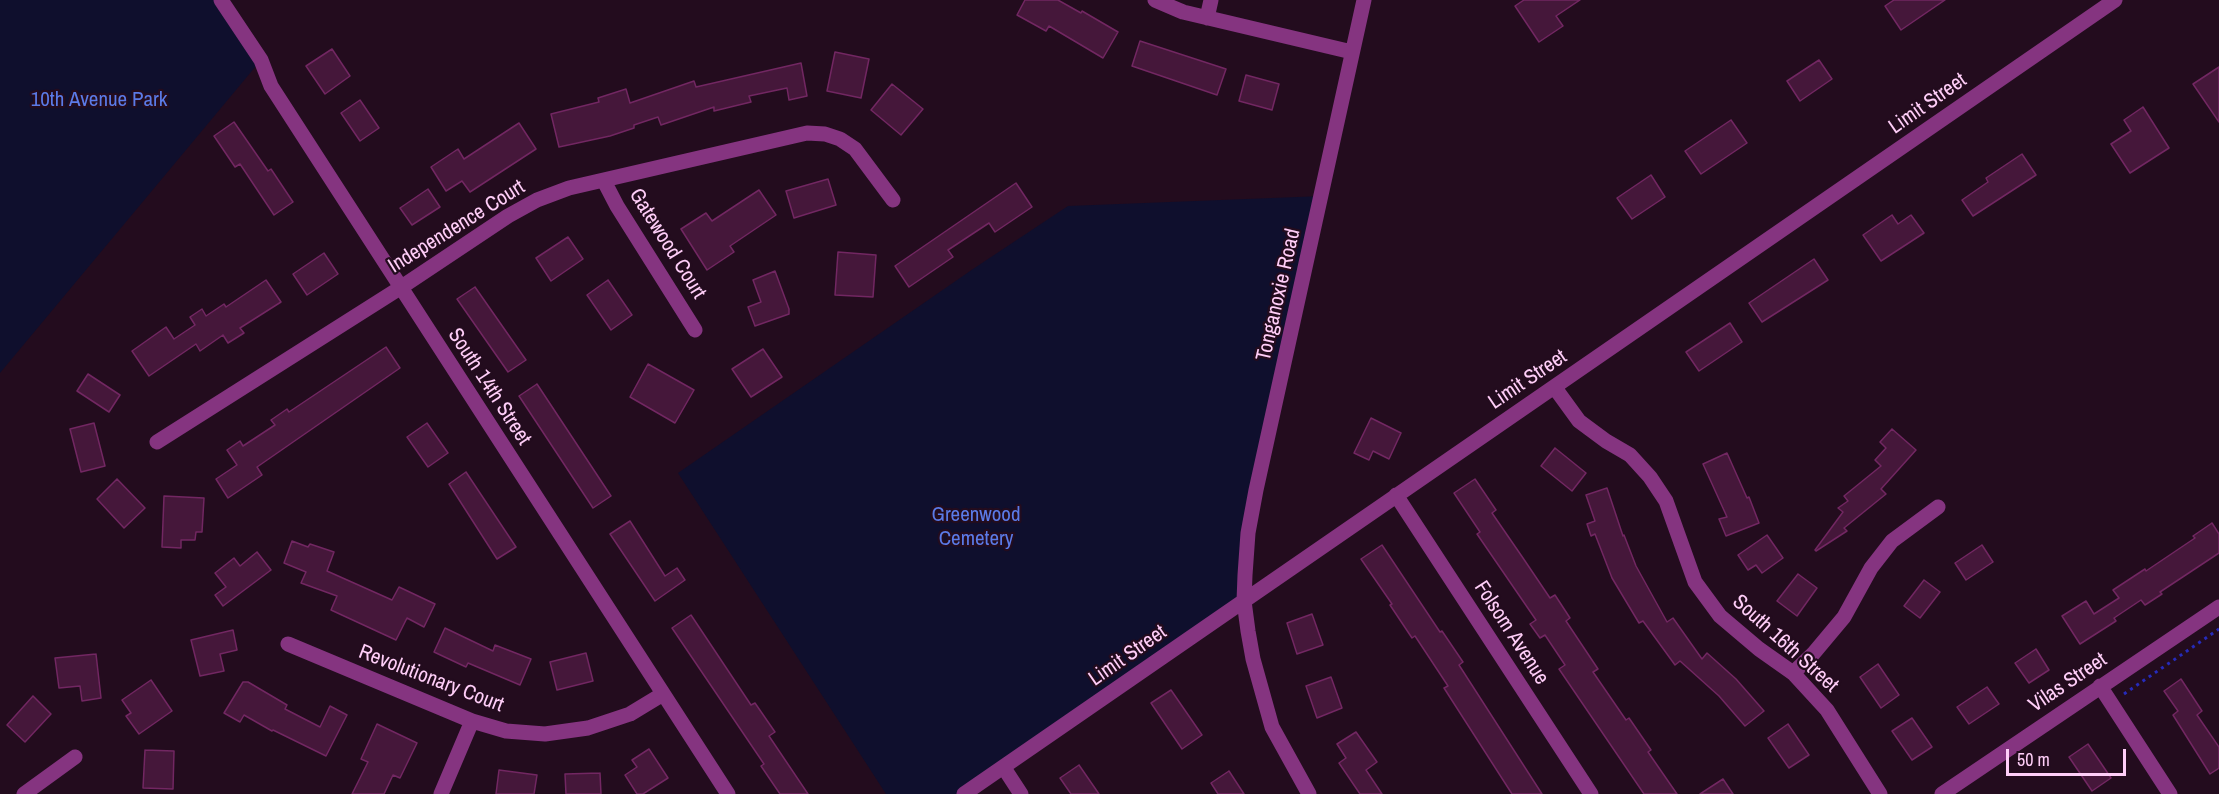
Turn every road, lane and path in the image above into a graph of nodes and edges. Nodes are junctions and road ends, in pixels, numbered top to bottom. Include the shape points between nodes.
1 (221, 0) edge
2 (1155, 0) edge
3 (1212, 0) edge
4 (1364, 0) edge
5 (2115, 0) edge
6 (1207, 18) junction
7 (1352, 52) junction
8 (604, 181) junction
9 (893, 200) dead end
10 (400, 288) junction
11 (695, 330) dead end
12 (1555, 388) junction
13 (157, 442) dead end
14 (1396, 495) junction
15 (1938, 507) dead end
16 (1244, 601) junction
17 (2219, 607) edge
18 (288, 644) dead end
19 (1793, 673) junction
20 (2100, 686) junction
21 (663, 694) junction
22 (472, 721) junction
23 (75, 757) dead end
24 (1004, 768) junction
25 (24, 794) edge
26 (441, 794) edge
27 (728, 794) edge
28 (964, 794) edge
29 (1021, 794) edge
30 (1309, 794) edge
31 (1591, 794) edge
32 (1880, 794) edge
33 (1942, 794) edge
34 (2170, 794) edge

1 - 10 street, South 14th Street
2 - 6 street
3 - 6 street
4 - 7 street, Tonganoxie Road
5 - 12 street, Limit Street
6 - 7 street
7 - 16 street, Tonganoxie Road via 1256,490 1248,533
8 - 9 street, Independence Court via 807,133 825,134 855,149
8 - 10 street, Independence Court via 537,200
8 - 11 street, Gatewood Court
10 - 13 street, Independence Court
10 - 21 street, South 14th Street
12 - 14 street, Limit Street
12 - 19 street, South 16th Street via 1580,421 1630,455 1650,477 1666,501 1695,582 1720,616
14 - 16 street, Limit Street
14 - 31 street, Folsom Avenue
15 - 19 street via 1892,541 1870,568 1844,618
16 - 24 street, Limit Street
16 - 30 street, Tonganoxie Road via 1253,659 1272,727
17 - 20 street, Vilas Street
18 - 22 street, Revolutionary Court
19 - 32 street, South 16th Street via 1827,710
20 - 33 street, Vilas Street
20 - 34 street
21 - 22 street, Revolutionary Court via 630,714 588,728 545,734 506,731
21 - 27 street, South 14th Street
22 - 26 street
23 - 25 street
24 - 28 street, Limit Street
24 - 29 street

